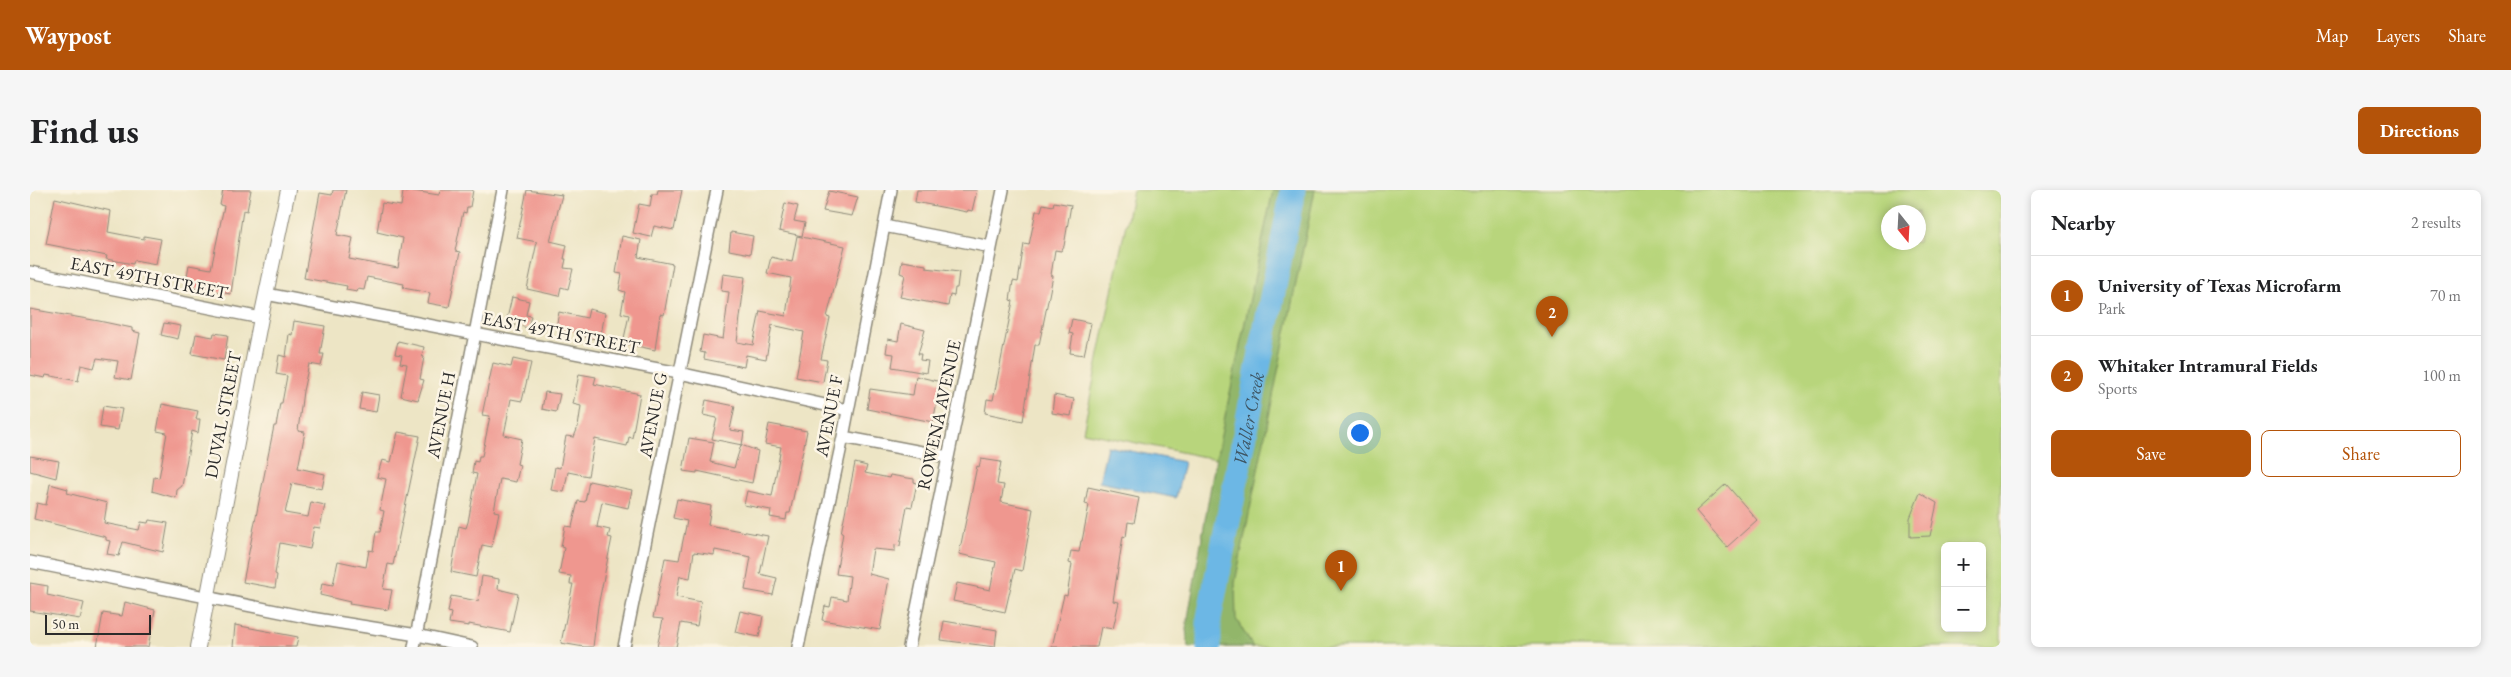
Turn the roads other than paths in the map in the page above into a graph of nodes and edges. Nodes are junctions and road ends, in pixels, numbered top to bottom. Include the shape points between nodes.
1 (288, 190) edge
2 (503, 190) edge
3 (718, 190) edge
4 (891, 190) edge
5 (1003, 190) edge
6 (884, 226) junction
7 (991, 247) junction
8 (30, 272) edge
9 (266, 294) junction
10 (261, 318) junction
11 (475, 334) junction
12 (679, 373) junction
13 (848, 410) junction
14 (844, 437) junction
15 (948, 457) junction
16 (30, 562) edge
17 (208, 597) junction
18 (417, 635) junction
19 (802, 646) edge
20 (198, 647) edge
21 (414, 647) edge
22 (472, 647) edge
23 (624, 647) edge
24 (909, 647) edge

1 - 9 street, DUVAL STREET
2 - 11 street, AVENUE H
3 - 12 street, AVENUE G
4 - 6 street, AVENUE F
5 - 7 street, ROWENA AVENUE
6 - 7 street
6 - 13 street, AVENUE F
7 - 15 street, ROWENA AVENUE
8 - 10 street, EAST 49TH STREET
9 - 10 street, DUVAL STREET
9 - 11 street, EAST 49TH STREET
10 - 17 street, DUVAL STREET
11 - 12 street, EAST 49TH STREET
11 - 18 street, AVENUE H
12 - 13 street, EAST 49TH STREET
12 - 23 street, AVENUE G
13 - 14 street, AVENUE F
14 - 15 street
14 - 19 street, AVENUE F
15 - 24 street, ROWENA AVENUE
16 - 17 street
17 - 18 street
17 - 20 street, DUVAL STREET
18 - 21 street, AVENUE H
18 - 22 street

